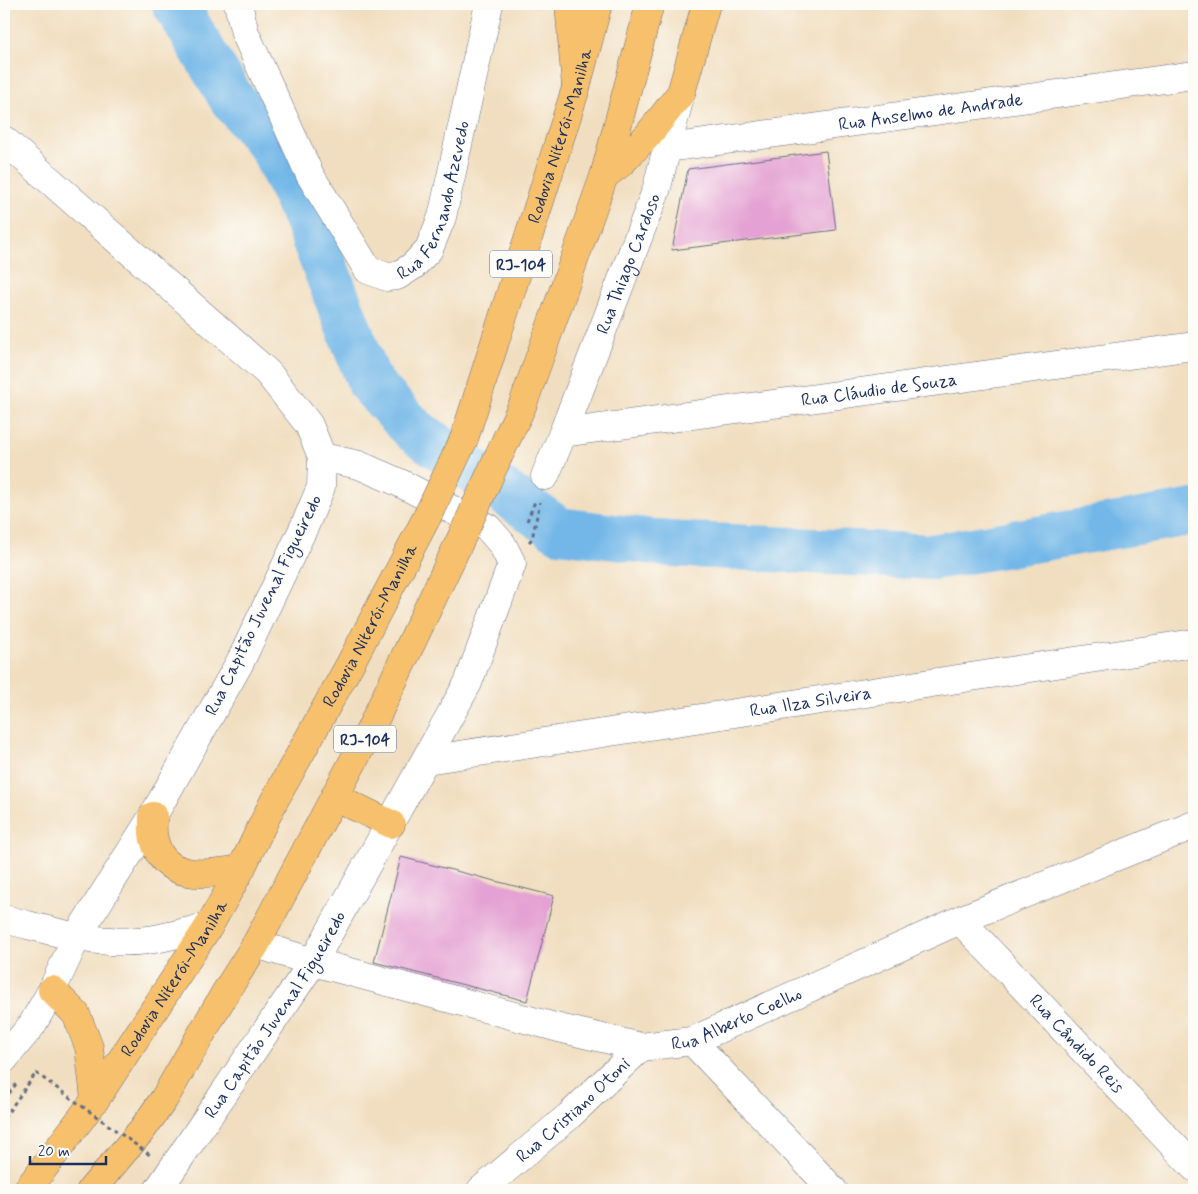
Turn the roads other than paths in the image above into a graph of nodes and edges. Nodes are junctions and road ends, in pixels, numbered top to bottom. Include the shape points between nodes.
1 (238, 4) edge
2 (488, 4) edge
3 (569, 4) edge
4 (598, 4) edge
5 (650, 4) edge
6 (706, 4) edge
7 (1194, 75) edge
8 (576, 88) junction
9 (681, 92) junction
10 (4, 140) edge
11 (668, 148) junction
12 (604, 176) junction
13 (1194, 346) edge
14 (564, 433) junction
15 (322, 457) junction
16 (545, 476) road end
17 (1194, 644) edge
18 (426, 760) junction
19 (335, 797) junction
20 (153, 816) junction
21 (391, 824) junction
22 (1194, 825) edge
23 (242, 869) junction
24 (4, 920) edge
25 (960, 920) junction
26 (209, 926) junction
27 (77, 936) junction
28 (256, 944) junction
29 (313, 962) junction
30 (52, 990) junction
31 (692, 1041) junction
32 (641, 1048) junction
33 (4, 1059) edge
34 (95, 1100) junction
35 (1194, 1167) edge
36 (27, 1190) edge
37 (91, 1190) edge
38 (158, 1190) edge
39 (481, 1190) edge
40 (833, 1190) edge

1 - 2 street, Rua Fernando Azevedo via 245,33 310,175 368,270 387,277 397,276 413,266 429,249 442,217
3 - 8 main road
4 - 8 main road, Rodovia Niterói-Manilha / RJ-104
5 - 12 main road, RJ-104
6 - 9 main road, Rua Thiago Cardoso
7 - 11 street, Rua Anselmo de Andrade
8 - 23 main road, Rodovia Niterói-Manilha / RJ-104, bridge via 464,439 427,518 274,801
9 - 11 street, Rua Thiago Cardoso
9 - 12 main road, Rua Thiago Cardoso via 648,135
10 - 15 street, Rua Capitão Juvenal Figueiredo via 268,373 309,425
11 - 14 street, Rua Thiago Cardoso via 656,191
12 - 19 main road, RJ-104, bridge via 523,404 370,730
13 - 14 street, Rua Cláudio de Souza
14 - 16 street
15 - 18 street, Rua Capitão Juvenal Figueiredo via 367,469 398,482 488,528 502,544 512,564 468,683
15 - 20 street, Rua Capitão Juvenal Figueiredo via 321,486 305,525 240,662
17 - 18 street, Rua Ilza Silveira
18 - 21 street, Rua Capitão Juvenal Figueiredo
19 - 21 main road
19 - 28 main road, RJ-104
20 - 23 main road via 159,854 170,864 188,873 206,875
20 - 27 street, Rua Capitão Juvenal Figueiredo
21 - 29 street, Rua Capitão Juvenal Figueiredo
22 - 25 street, Rua Alberto Coelho
23 - 26 main road, Rodovia Niterói-Manilha / RJ-104
24 - 27 street
25 - 31 street, Rua Alberto Coelho
25 - 35 street, Rua Cândido Reis
26 - 27 street via 150,940 110,941
26 - 34 main road, Rodovia Niterói-Manilha / RJ-104
27 - 30 street, Rua Capitão Juvenal Figueiredo
28 - 29 street, Rua Alberto Coelho
28 - 37 main road, RJ-104 via 158,1107
29 - 32 street, Rua Alberto Coelho
29 - 38 street, Rua Capitão Juvenal Figueiredo
30 - 33 street, Rua Capitão Juvenal Figueiredo via 32,1025
30 - 34 main road via 76,1014 89,1047
31 - 32 street, Rua Alberto Coelho
31 - 40 street
32 - 39 street, Rua Cristiano Otoni via 569,1116
34 - 36 main road, Rodovia Niterói-Manilha / RJ-104

